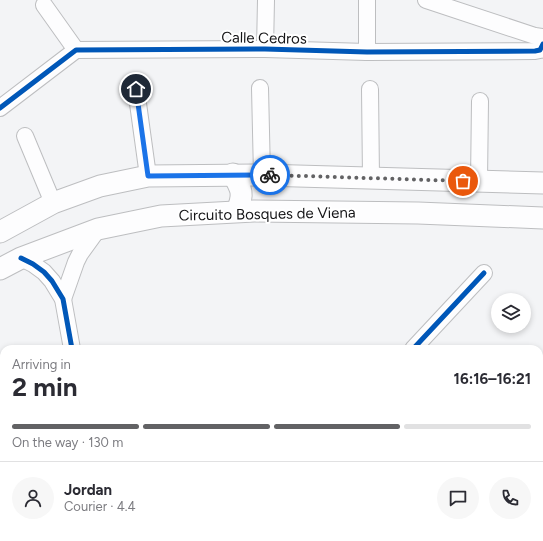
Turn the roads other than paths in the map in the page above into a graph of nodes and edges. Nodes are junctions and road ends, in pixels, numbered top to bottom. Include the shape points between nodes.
1 (266, 0) edge
2 (367, 0) edge
3 (426, 0) edge
4 (44, 5) dead end
5 (543, 37) edge
6 (543, 44) edge
7 (265, 49) junction
8 (76, 50) junction
9 (367, 52) junction
10 (260, 88) dead end
11 (136, 89) dead end
12 (370, 90) dead end
13 (480, 101) dead end
14 (0, 108) edge
15 (25, 136) dead end
16 (233, 174) junction
17 (260, 175) junction
18 (148, 176) junction
19 (371, 178) junction
20 (479, 181) junction
21 (543, 183) edge
22 (53, 203) junction
23 (246, 211) junction
24 (543, 218) edge
25 (98, 230) junction
26 (0, 232) edge
27 (21, 258) junction
28 (0, 269) edge
29 (484, 273) dead end
30 (63, 299) junction
31 (71, 345) edge
32 (417, 345) edge

1 - 7 street
2 - 9 street
3 - 5 street
4 - 8 street
6 - 9 street, Calle Cedros via 540,50 535,51
7 - 8 street, Calle Cedros
7 - 9 street, Calle Cedros
8 - 14 street
10 - 17 street
11 - 18 street
12 - 19 street
13 - 20 street
15 - 22 street
16 - 17 main road
16 - 18 main road
16 - 23 main road via 241,187
17 - 19 main road
17 - 23 main road
18 - 22 main road via 100,186
19 - 20 main road
20 - 21 main road
22 - 26 main road
23 - 24 main road, Circuito Bosques de Viena via 418,213
23 - 25 main road, Circuito Bosques de Viena via 160,216
25 - 27 main road, Circuito Bosques de Viena
25 - 30 street via 80,254
27 - 28 main road, Circuito Bosques de Viena
27 - 30 street via 44,272
29 - 32 street
30 - 31 street

